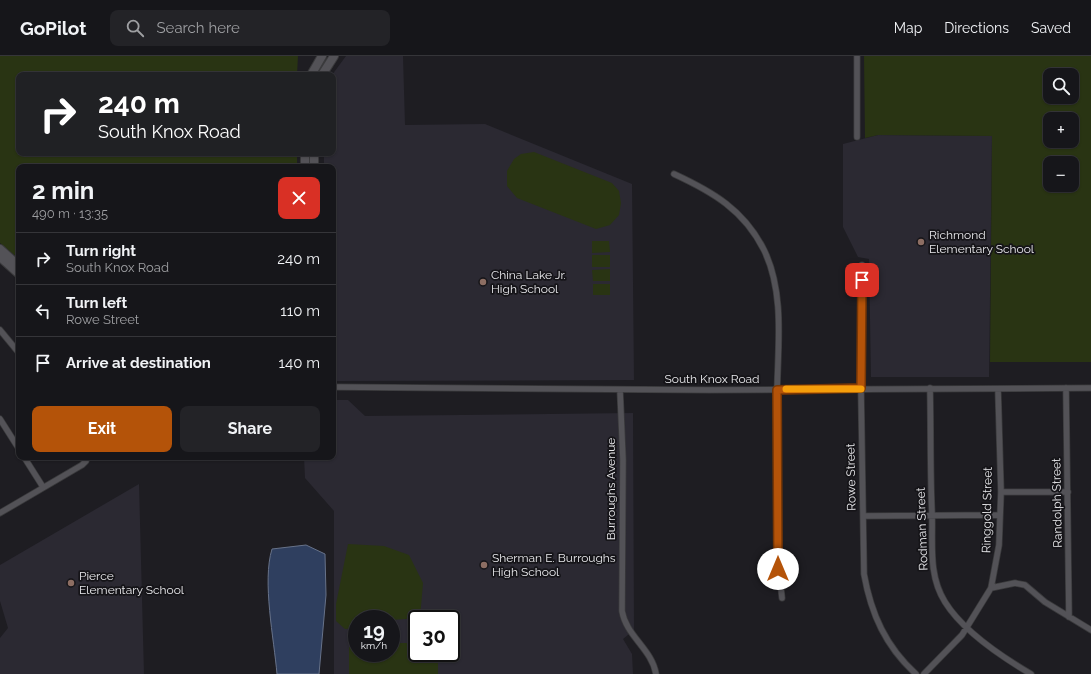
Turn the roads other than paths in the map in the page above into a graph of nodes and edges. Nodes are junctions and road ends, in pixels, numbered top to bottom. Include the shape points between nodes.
1 (322, 56) edge
2 (334, 56) edge
3 (857, 56) edge
4 (313, 72) edge
5 (324, 72) edge
6 (857, 137) dead end
7 (674, 174) dead end
8 (0, 249) edge
9 (0, 257) edge
10 (16, 263) edge
11 (862, 265) dead end
12 (16, 271) edge
13 (0, 330) edge
14 (16, 349) edge
15 (336, 386) edge
16 (861, 388) junction
17 (930, 388) junction
18 (1066, 388) junction
19 (1091, 388) edge
20 (998, 389) junction
21 (620, 390) junction
22 (777, 390) junction
23 (0, 419) edge
24 (16, 444) edge
25 (26, 460) edge
26 (85, 460) edge
27 (43, 487) junction
28 (1001, 492) junction
29 (1068, 492) junction
30 (0, 513) edge
31 (999, 515) junction
32 (863, 516) junction
33 (932, 516) junction
34 (991, 588) junction
35 (782, 598) dead end
36 (1069, 617) junction
37 (967, 628) junction
38 (1091, 630) edge
39 (656, 674) edge
40 (916, 674) edge
41 (924, 674) edge
42 (1031, 674) edge

1 - 4 street
2 - 5 street
3 - 6 street
7 - 22 street via 706,188 734,210 753,232 763,249 771,268 776,300
8 - 10 street
9 - 12 street
11 - 16 street, Rowe Street
13 - 14 street
15 - 21 street, South Knox Road
16 - 17 street, South Knox Road
16 - 22 street, South Knox Road
16 - 32 street, Rowe Street
17 - 20 street, South Knox Road
17 - 33 street, Rodman Street
18 - 19 street, South Knox Road
18 - 20 street, South Knox Road
18 - 29 street, Randolph Street
20 - 28 street, Ringgold Street
21 - 22 street, South Knox Road
21 - 39 street, Burroughs Avenue via 622,610 626,625 651,659
22 - 35 street via 778,569
23 - 24 street
25 - 27 street
26 - 27 street via 82,465
27 - 30 street
28 - 29 street
28 - 31 street, Ringgold Street
29 - 36 street, Randolph Street
31 - 33 street
31 - 34 street, Ringgold Street via 999,545
32 - 33 street
32 - 40 street, Rowe Street via 864,574 872,609 892,648
33 - 37 street, Rodman Street via 932,565 936,584 949,609
34 - 36 street via 1024,585
34 - 37 street
36 - 38 street
37 - 41 street
37 - 42 street, Rodman Street

